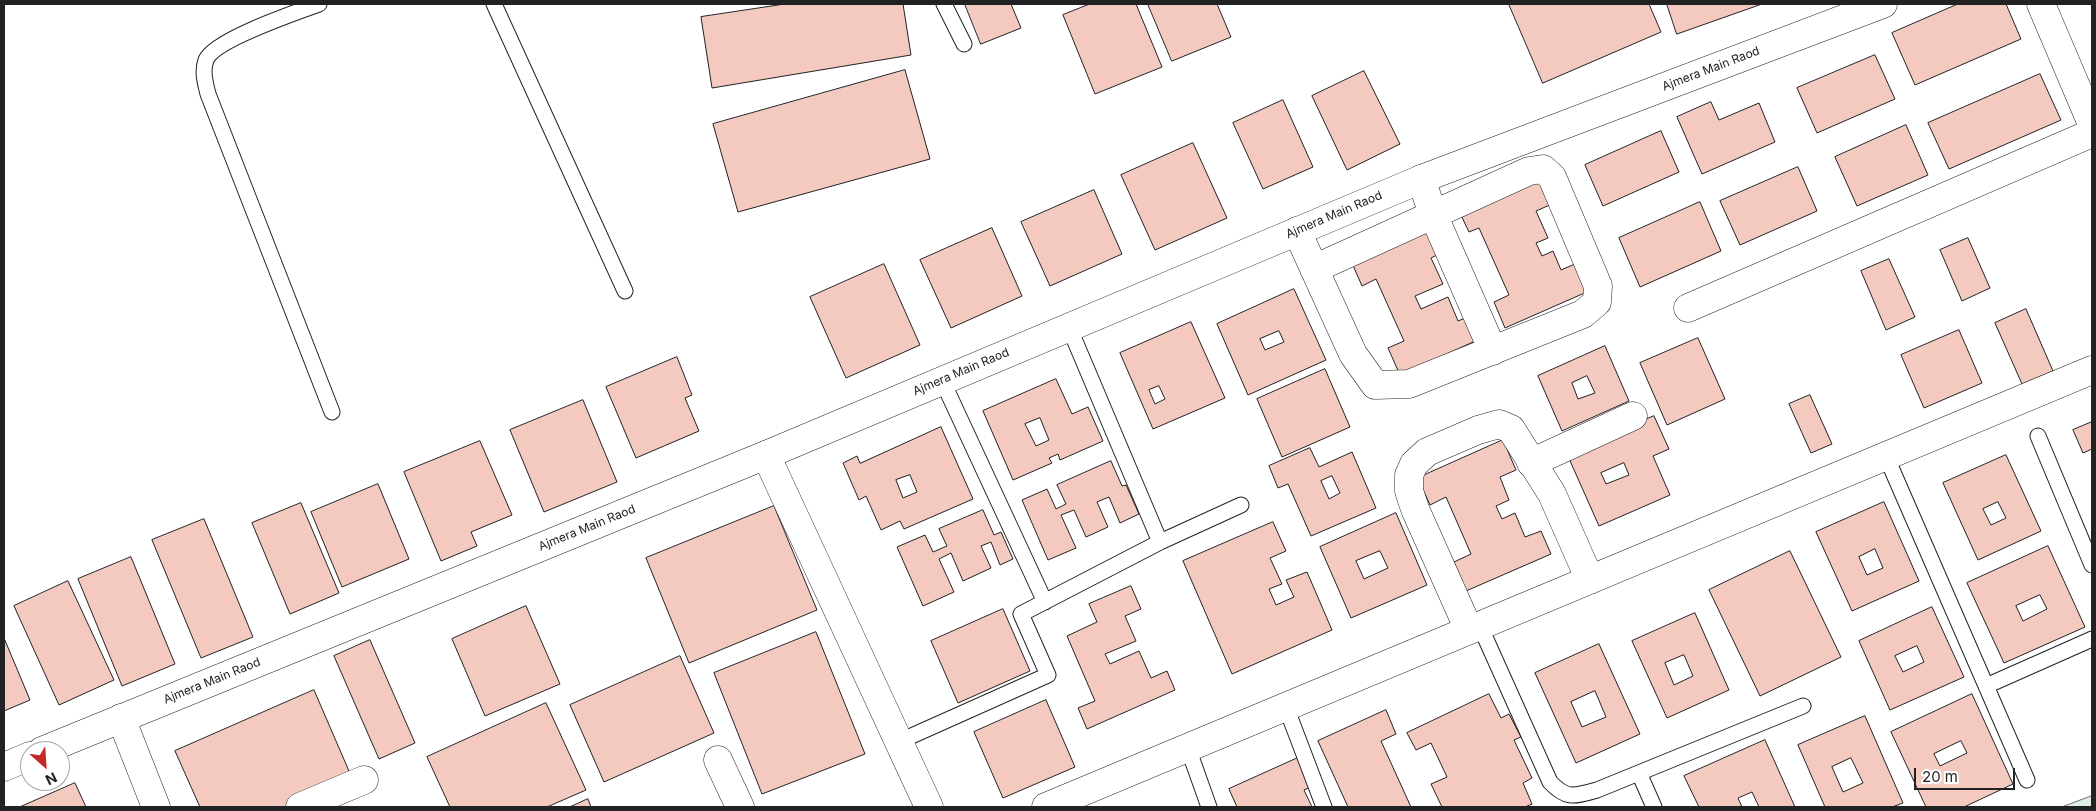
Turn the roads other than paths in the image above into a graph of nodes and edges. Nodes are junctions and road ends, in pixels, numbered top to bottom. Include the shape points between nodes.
1 (319, 4) edge
2 (494, 4) edge
3 (944, 4) edge
4 (1883, 4) edge
5 (2041, 4) edge
6 (964, 44) dead end
7 (2092, 124) edge
8 (2092, 133) edge
9 (1421, 179) junction
10 (1433, 214) junction
11 (1297, 231) junction
12 (1314, 269) junction
13 (625, 291) dead end
14 (1688, 308) dead end
15 (1069, 327) junction
16 (1493, 351) junction
17 (2092, 370) edge
18 (942, 380) junction
19 (332, 412) dead end
20 (1633, 416) dead end
21 (2038, 436) dead end
22 (766, 455) junction
23 (1886, 456) junction
24 (1531, 463) junction
25 (1241, 504) dead end
26 (1160, 542) junction
27 (2092, 564) edge
28 (1590, 580) junction
29 (1045, 602) junction
30 (1475, 628) junction
31 (2092, 639) edge
32 (1986, 686) junction
33 (1803, 706) dead end
34 (1286, 707) junction
35 (121, 718) junction
36 (66, 741) edge
37 (898, 742) junction
38 (1188, 748) junction
39 (20, 760) edge
40 (718, 760) dead end
41 (4, 767) edge
42 (1639, 773) junction
43 (364, 780) dead end
44 (2027, 780) dead end
45 (156, 807) edge
46 (300, 807) edge
47 (740, 807) edge
48 (929, 807) edge
49 (1046, 807) edge
50 (1209, 807) edge
51 (1324, 807) edge
52 (1654, 807) edge

1 - 19 lane via 215,48 206,58 204,73 208,94
2 - 13 lane
3 - 6 lane
4 - 9 street, Ajmera Main Raod
5 - 7 street
8 - 14 street
9 - 10 street
9 - 11 street, Ajmera Main Raod
10 - 12 street
10 - 16 street
10 - 16 street via 1529,171 1543,169 1552,177 1598,286 1598,302 1583,314
11 - 12 street
11 - 15 street, Ajmera Main Raod
12 - 16 street via 1353,354 1375,386 1410,384
15 - 18 street, Ajmera Main Raod
15 - 26 lane
17 - 23 street
18 - 22 street, Ajmera Main Raod
18 - 29 lane
20 - 24 street
21 - 27 lane
22 - 35 street, Ajmera Main Raod
22 - 37 street
23 - 28 street
23 - 32 lane
24 - 28 street via 1552,494
24 - 30 street via 1511,429 1499,424 1428,452 1414,464 1409,475 1409,491 1415,509
25 - 26 lane
26 - 29 lane
28 - 30 street
29 - 37 lane via 1021,614 1048,675
30 - 34 street
30 - 42 lane via 1550,782 1560,793 1574,796
31 - 32 lane
32 - 44 lane
33 - 42 lane
34 - 38 street
34 - 51 lane
35 - 36 street, Ajmera Main Raod
35 - 45 street
37 - 48 street
38 - 49 street
38 - 50 lane
39 - 41 street
40 - 47 street
42 - 52 lane
43 - 46 street

